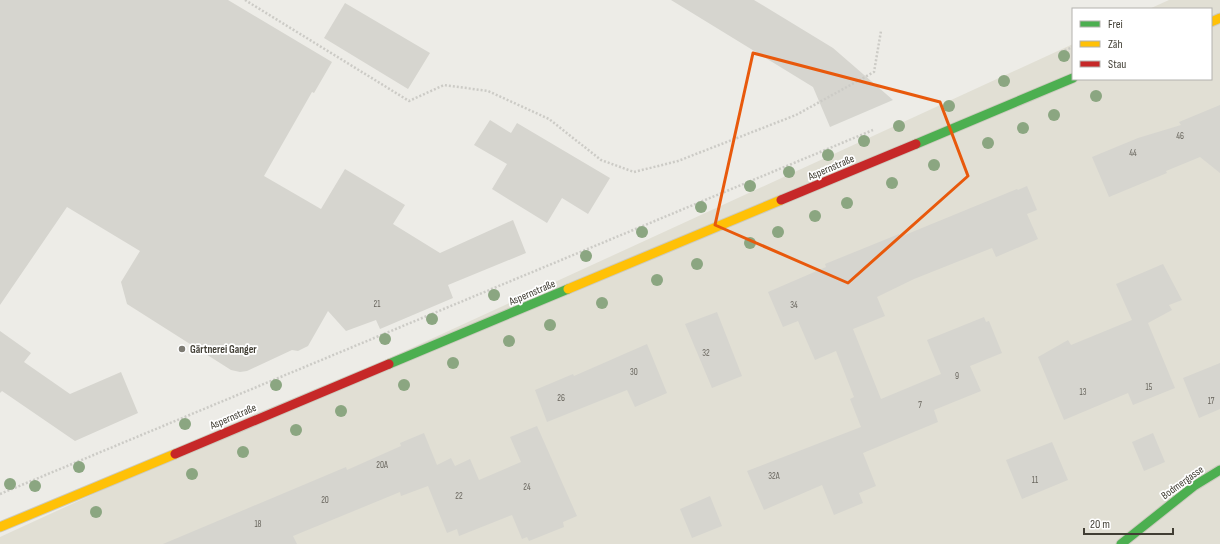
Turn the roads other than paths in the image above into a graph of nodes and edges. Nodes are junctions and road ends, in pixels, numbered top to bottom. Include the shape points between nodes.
1 (1072, 78) edge
2 (1220, 470) edge
3 (0, 527) edge
4 (1121, 544) edge

1 - 3 main road, Aspernstraße
2 - 4 main road, Bodmergasse via 1194,486

